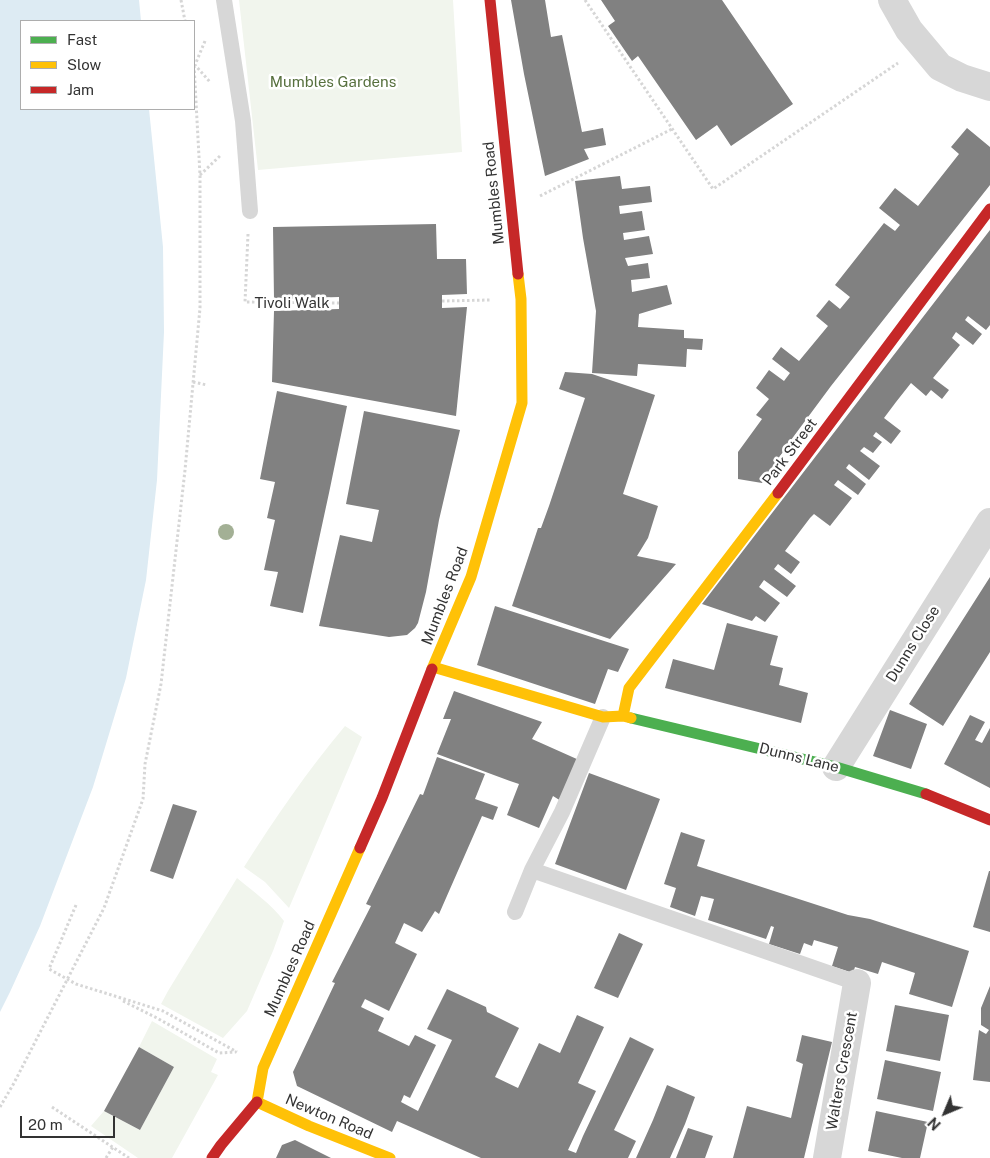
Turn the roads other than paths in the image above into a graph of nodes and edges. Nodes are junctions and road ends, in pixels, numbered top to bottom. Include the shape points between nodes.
1 (224, 0) edge
2 (490, 0) edge
3 (892, 0) edge
4 (990, 87) edge
5 (990, 210) edge
6 (250, 211) road end
7 (990, 522) edge
8 (433, 667) junction
9 (622, 716) junction
10 (603, 717) junction
11 (836, 767) junction
12 (990, 820) edge
13 (532, 870) junction
14 (516, 912) dead end
15 (857, 983) joint
16 (257, 1102) junction
17 (212, 1158) edge
18 (390, 1158) edge
19 (827, 1158) edge

1 - 6 lane via 243,121
2 - 8 main road, Mumbles Road via 521,299 522,403 471,577
3 - 4 street via 909,30 940,67
5 - 9 main road, Park Street via 629,688
7 - 11 street, Dunns Close
8 - 10 main road, Dunns Lane
8 - 16 main road, Mumbles Road via 382,798 263,1068
9 - 10 main road, Dunns Lane
9 - 11 main road, Dunns Lane
10 - 13 lane via 562,812
11 - 12 main road, Dunns Lane via 924,793
13 - 14 lane
13 - 15 lane
15 - 19 street, Walters Crescent
16 - 17 main road, Mumbles Road
16 - 18 main road, Newton Road

